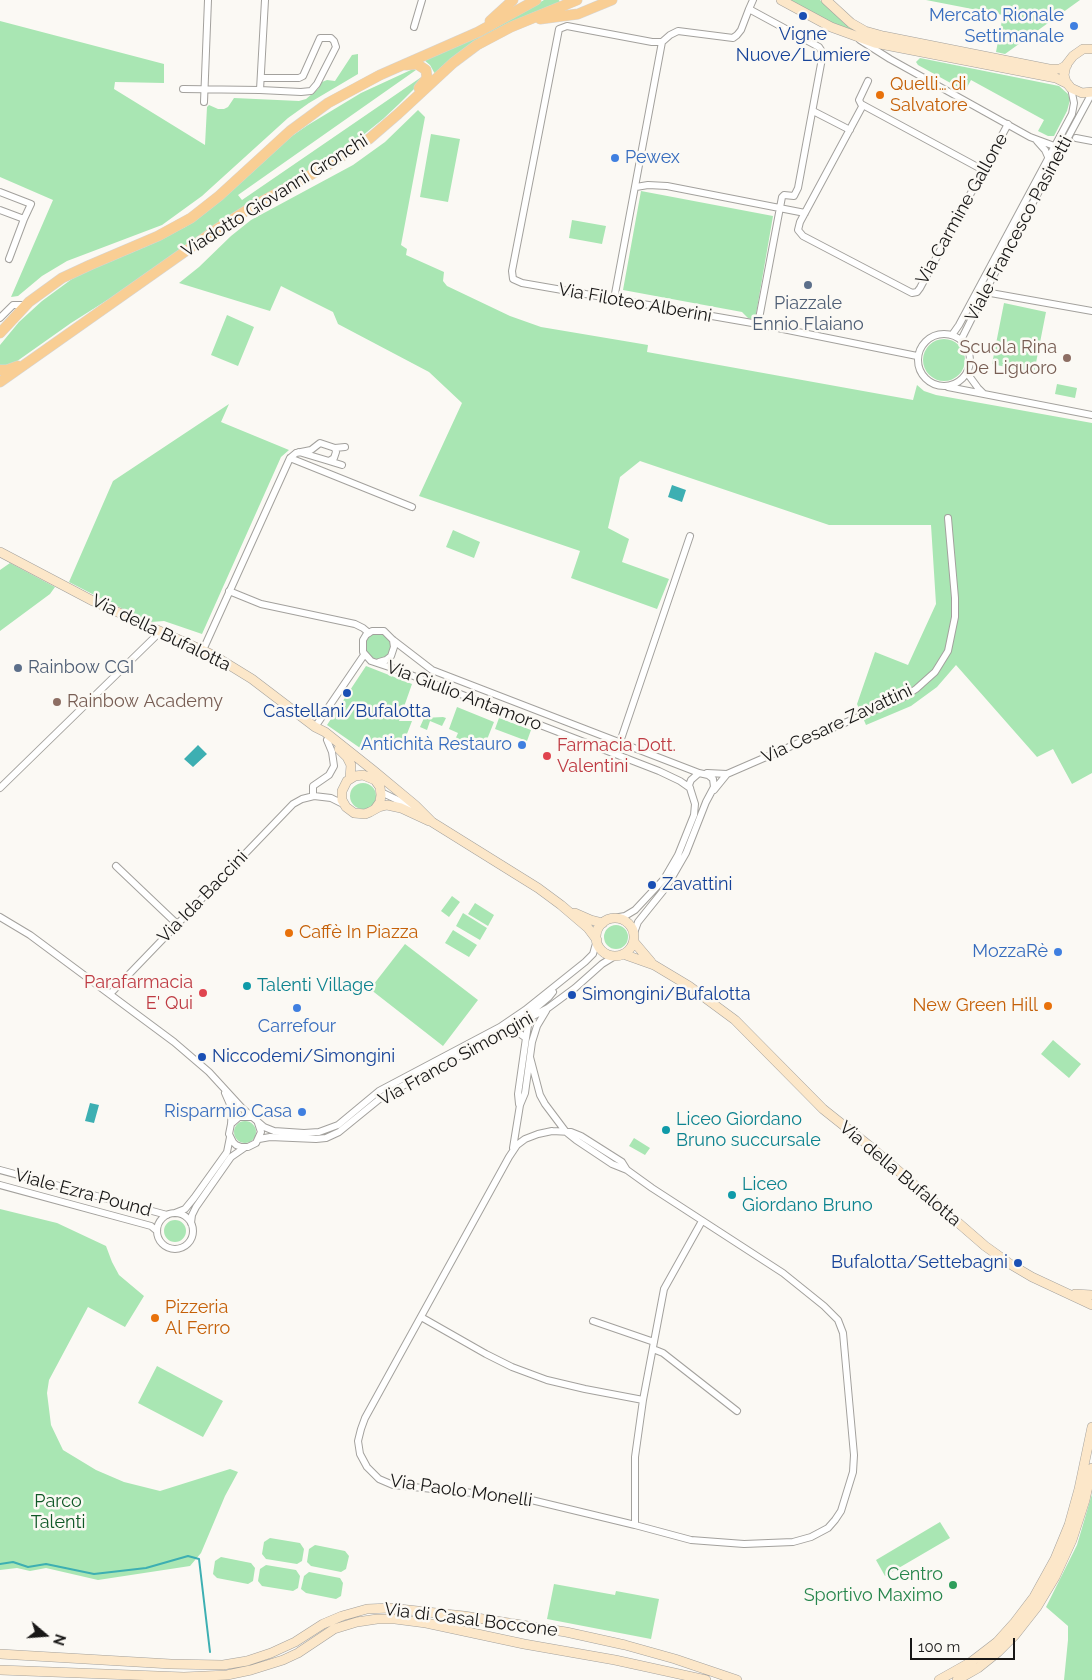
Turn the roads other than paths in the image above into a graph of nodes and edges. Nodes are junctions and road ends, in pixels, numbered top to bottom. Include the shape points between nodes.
1 (208, 0) edge
2 (265, 0) edge
3 (422, 0) edge
4 (513, 0) edge
5 (536, 0) edge
6 (577, 0) edge
7 (612, 0) edge
8 (753, 0) edge
9 (782, 0) edge
10 (826, 0) edge
11 (749, 9) junction
12 (527, 20) junction
13 (414, 27) dead end
14 (478, 32) junction
15 (852, 35) junction
16 (662, 42) junction
17 (1092, 49) edge
18 (1066, 65) junction
19 (380, 75) junction
20 (261, 78) junction
21 (868, 80) dead end
22 (1070, 86) junction
23 (184, 89) dead end
24 (204, 89) junction
25 (260, 90) junction
26 (1092, 92) edge
27 (204, 102) dead end
28 (863, 105) junction
29 (813, 111) junction
30 (398, 114) junction
31 (1008, 124) junction
32 (850, 130) junction
33 (1076, 138) dead end
34 (1036, 140) junction
35 (1092, 141) edge
36 (1058, 148) junction
37 (1048, 159) junction
38 (984, 170) junction
39 (636, 186) junction
40 (0, 192) edge
41 (780, 208) junction
42 (0, 210) edge
43 (805, 213) junction
44 (24, 219) junction
45 (9, 259) dead end
46 (985, 292) junction
47 (614, 299) junction
48 (1092, 311) edge
49 (758, 324) junction
50 (1, 328) edge
51 (952, 335) junction
52 (961, 340) junction
53 (46, 350) junction
54 (917, 356) junction
55 (0, 370) edge
56 (967, 373) junction
57 (0, 382) edge
58 (945, 387) junction
59 (985, 395) junction
60 (1092, 415) edge
61 (345, 447) dead end
62 (335, 448) junction
63 (299, 452) junction
64 (290, 458) junction
65 (329, 461) junction
66 (342, 464) dead end
67 (412, 506) dead end
68 (948, 518) dead end
69 (690, 536) dead end
70 (0, 552) edge
71 (229, 591) junction
72 (160, 632) junction
73 (369, 633) junction
74 (393, 640) junction
75 (203, 650) junction
76 (364, 655) junction
77 (376, 662) junction
78 (315, 727) junction
79 (327, 740) junction
80 (620, 742) junction
81 (352, 754) junction
82 (702, 773) junction
83 (727, 774) junction
84 (370, 777) junction
85 (350, 778) junction
86 (0, 788) edge
87 (690, 790) junction
88 (381, 792) junction
89 (712, 792) junction
90 (313, 796) junction
91 (344, 804) junction
92 (375, 809) junction
93 (422, 812) junction
94 (432, 822) junction
95 (116, 866) dead end
96 (561, 905) junction
97 (0, 917) edge
98 (613, 918) junction
99 (603, 923) junction
100 (177, 924) junction
101 (634, 938) junction
102 (597, 940) junction
103 (619, 955) junction
104 (654, 965) junction
105 (566, 978) junction
106 (558, 984) junction
107 (575, 988) junction
108 (111, 993) junction
109 (548, 1008) junction
110 (528, 1020) junction
111 (511, 1029) junction
112 (526, 1038) junction
113 (530, 1057) junction
114 (220, 1083) junction
115 (520, 1106) junction
116 (254, 1119) junction
117 (231, 1124) junction
118 (566, 1132) junction
119 (230, 1138) junction
120 (259, 1139) junction
121 (244, 1148) junction
122 (513, 1149) junction
123 (0, 1170) edge
124 (0, 1185) edge
125 (93, 1196) junction
126 (88, 1209) junction
127 (170, 1214) junction
128 (702, 1221) junction
129 (191, 1223) junction
130 (157, 1231) junction
131 (1068, 1294) junction
132 (1092, 1296) edge
133 (1088, 1303) edge
134 (1092, 1309) edge
135 (421, 1317) junction
136 (593, 1321) dead end
137 (654, 1342) junction
138 (653, 1349) junction
139 (643, 1400) junction
140 (737, 1411) dead end
141 (1092, 1426) edge
142 (1092, 1468) edge
143 (635, 1525) junction
144 (0, 1654) edge
145 (0, 1670) edge
146 (706, 1680) edge
147 (738, 1680) edge
148 (939, 1680) edge
149 (957, 1680) edge

1 - 24 street
2 - 20 street
3 - 13 street
4 - 14 main road
5 - 14 main road, Viadotto Giovanni Gronchi
6 - 12 main road, Viadotto Giovanni Gronchi
7 - 12 main road via 578,14
8 - 11 street
9 - 15 street
10 - 18 street via 851,23 883,36 1049,69
11 - 16 street via 741,30 733,38 676,32
11 - 29 street via 822,51
12 - 30 main road, Viadotto Giovanni Gronchi via 470,50
14 - 19 main road, Viadotto Giovanni Gronchi
15 - 22 street via 893,47 1059,79
15 - 31 street
16 - 39 street
16 - 47 street, Via Filoteo Alberini via 567,26 557,34 512,271 513,278 520,283
17 - 18 street via 1078,52
18 - 22 street via 1064,76
19 - 30 main road via 409,64 419,65 427,71 426,80
19 - 50 main road, Viadotto Giovanni Gronchi via 303,120 191,218 158,236 67,275 39,294
20 - 25 street
20 - 25 street via 301,78 320,38 328,37 336,44 311,91
21 - 28 street via 859,100
22 - 26 street via 1082,93
22 - 36 street, Viale Francesco Pasinetti via 1074,109
23 - 24 street
24 - 25 street
24 - 27 street
26 - 36 street, Viale Francesco Pasinetti
28 - 32 street
28 - 38 street
29 - 32 street
29 - 41 street via 797,191 793,196 783,196
30 - 53 main road, Viadotto Giovanni Gronchi via 346,154 216,229
31 - 34 street
31 - 38 street, Via Carmine Gallone
32 - 43 street
33 - 35 street
34 - 36 street
34 - 37 street
36 - 37 street, Viale Francesco Pasinetti
36 - 46 street, Viale Francesco Pasinetti
37 - 51 street, Viale Francesco Pasinetti
38 - 43 street, Via Carmine Gallone via 915,293 803,236 798,230
39 - 41 street via 667,186
39 - 47 street
40 - 44 street via 30,204
41 - 43 street
41 - 49 street
42 - 44 street
44 - 45 street
46 - 48 street
46 - 52 street, Viale Francesco Pasinetti
47 - 49 street, Via Filoteo Alberini
49 - 54 street
51 - 52 street
51 - 54 street via 945,333 930,337
52 - 56 street via 970,358
53 - 55 main road via 17,366
53 - 57 main road, Viadotto Giovanni Gronchi
54 - 58 street via 919,371 924,378
56 - 58 street via 961,380
56 - 59 street
58 - 59 street
59 - 60 street
61 - 62 street
62 - 63 street via 320,443 311,450
62 - 65 street via 335,457
63 - 64 street
63 - 65 street
64 - 67 street
64 - 71 street
65 - 66 street
68 - 83 street, Via Cesare Zavattini via 955,617 948,652 934,672 921,686 902,698
69 - 80 street
70 - 72 street, Via della Bufalotta
71 - 73 street via 261,604 356,624
71 - 75 street
72 - 75 street, Via della Bufalotta
72 - 86 street
73 - 74 street, Via Giulio Antamoro via 382,630
73 - 76 street, Via Giulio Antamoro via 362,643
74 - 77 street, Via Giulio Antamoro via 391,656 383,662
74 - 80 street, Via Giulio Antamoro via 435,671
75 - 78 street, Via della Bufalotta via 259,684
76 - 77 street, Via Giulio Antamoro
76 - 78 street
77 - 87 street, Via Giulio Antamoro via 659,771
78 - 79 street, Via della Bufalotta
78 - 81 street, Via della Bufalotta
79 - 85 street, Via della Bufalotta via 350,763
79 - 90 street via 334,766 313,786
80 - 82 street, Via Giulio Antamoro
81 - 84 street, Via della Bufalotta
81 - 93 street, Via della Bufalotta
82 - 83 street, Via Cesare Zavattini
82 - 87 street via 690,780
82 - 89 street via 712,779
83 - 89 street, Via Cesare Zavattini
84 - 85 street via 358,775
84 - 88 street, Via della Bufalotta via 377,782
85 - 91 street via 342,791
87 - 89 street via 698,797
87 - 98 street via 695,804 694,814 674,863 638,908 628,915
88 - 92 street via 381,800
88 - 93 street, Via della Bufalotta
89 - 101 street, Via Cesare Zavattini via 681,864 638,922
90 - 91 street via 331,798
90 - 100 street, Via Ida Baccini via 296,802
91 - 92 street, Via della Bufalotta via 358,814
92 - 94 street, Via della Bufalotta via 383,805 394,806
93 - 94 street, Via della Bufalotta
94 - 96 street, Via della Bufalotta
95 - 100 street
96 - 99 street, Via della Bufalotta
96 - 102 street, Via della Bufalotta
97 - 108 street
98 - 99 street
98 - 101 street via 631,926
99 - 102 street
100 - 108 street, Via Ida Baccini
101 - 103 street via 630,949
101 - 104 street, Via della Bufalotta
102 - 103 street via 603,952
102 - 105 street, Via Franco Simongini via 593,954
103 - 104 street, Via della Bufalotta
103 - 107 street, Via Franco Simongini
104 - 131 street, Via della Bufalotta via 735,1020 818,1105 984,1246 1026,1274
105 - 106 street, Via Franco Simongini
105 - 107 street
106 - 110 street via 549,997 531,1011
106 - 116 street, Via Franco Simongini via 500,1027 379,1091 335,1127 319,1132 271,1130
107 - 109 street, Via Franco Simongini
108 - 114 street
109 - 110 street, Via Franco Simongini
109 - 113 street via 535,1031
110 - 111 street, Via Franco Simongini
110 - 112 street
111 - 112 street
111 - 120 street, Via Franco Simongini via 382,1097 331,1136 310,1140
112 - 115 street via 518,1094
113 - 115 street
113 - 118 street via 540,1095
114 - 116 street
114 - 117 street via 230,1105
115 - 122 street
116 - 117 street via 239,1117
116 - 120 street via 261,1129
117 - 119 street
118 - 122 street, Via Paolo Monelli via 538,1134
118 - 128 street, Via Paolo Monelli
119 - 121 street
119 - 127 street via 227,1152 190,1203 184,1210
120 - 121 street via 253,1146
121 - 129 street via 233,1155 196,1207
122 - 135 street, Via Paolo Monelli
123 - 125 street, Viale Ezra Pound
124 - 126 street, Viale Ezra Pound
125 - 126 street
125 - 127 street, Viale Ezra Pound
126 - 130 street, Viale Ezra Pound via 146,1224
127 - 129 street via 183,1215
127 - 130 street via 160,1220
128 - 137 street via 667,1282
128 - 143 street, Via Paolo Monelli via 783,1273 838,1320 843,1333 854,1445 852,1472 841,1511 835,1520 828,1528 806,1540 744,1544 691,1540
129 - 130 street via 191,1239 182,1248 165,1246
131 - 132 street
131 - 133 street, Via della Bufalotta
133 - 134 street
135 - 139 street via 512,1367 547,1380
135 - 143 street, Via Paolo Monelli via 361,1429 358,1441 360,1454 374,1475 393,1485 523,1498
136 - 137 street
137 - 138 street
138 - 139 street
138 - 140 street via 663,1353
139 - 143 street via 635,1457
141 - 148 street via 1069,1525 1034,1597 997,1642
142 - 149 street via 1072,1540 1041,1600 1021,1629 998,1652
144 - 147 street, Via di Casal Boccone via 222,1665 270,1653 342,1616 368,1609 390,1608 566,1632 626,1645
145 - 146 street, Via di Casal Boccone via 227,1675 283,1660 334,1629 357,1622 395,1619

